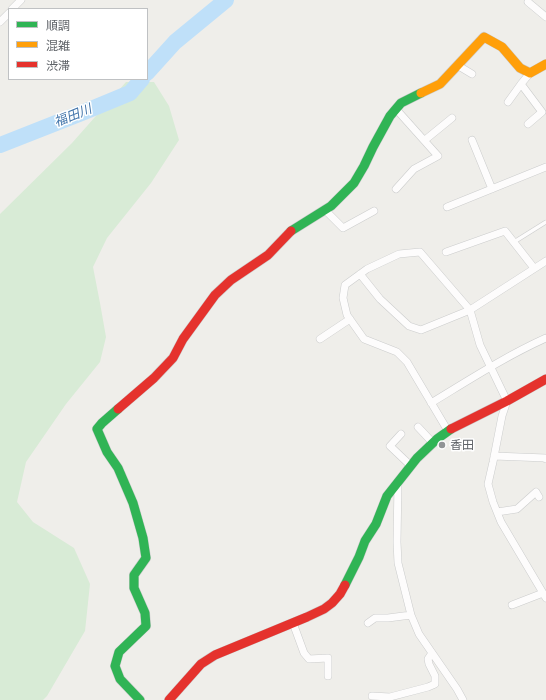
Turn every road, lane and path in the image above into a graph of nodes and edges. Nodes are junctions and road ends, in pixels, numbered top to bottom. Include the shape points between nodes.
1 (21, 0) edge
2 (528, 2) dead end
3 (13, 8) edge
4 (8, 14) edge
5 (546, 17) edge
6 (0, 22) edge
7 (546, 64) edge
8 (457, 65) junction
9 (530, 73) junction
10 (472, 74) dead end
11 (521, 84) junction
12 (508, 102) dead end
13 (396, 109) junction
14 (544, 111) edge
15 (452, 118) dead end
16 (528, 124) dead end
17 (425, 140) junction
18 (472, 140) dead end
19 (546, 167) edge
20 (492, 188) junction
21 (396, 189) dead end
22 (446, 207) dead end
23 (325, 210) junction
24 (374, 211) dead end
25 (546, 222) edge
26 (514, 242) junction
27 (446, 252) dead end
28 (546, 261) edge
29 (534, 268) junction
30 (360, 274) junction
31 (470, 310) junction
32 (350, 319) junction
33 (546, 338) edge
34 (320, 339) dead end
35 (490, 367) junction
36 (546, 379) edge
37 (507, 401) junction
38 (431, 403) junction
39 (418, 427) dead end
40 (448, 431) junction
41 (401, 434) dead end
42 (433, 443) junction
43 (494, 456) junction
44 (546, 459) edge
45 (411, 466) junction
46 (398, 482) junction
47 (539, 496) dead end
48 (497, 512) junction
49 (544, 596) edge
50 (512, 605) dead end
51 (411, 615) junction
52 (294, 623) junction
53 (368, 623) dead end
54 (432, 653) junction
55 (328, 676) dead end
56 (372, 696) dead end
57 (140, 700) edge
58 (169, 700) edge
59 (463, 700) edge

1 - 3 street
2 - 5 street
4 - 6 street
7 - 9 street
8 - 9 street via 484,37 502,46 520,68
8 - 10 street
8 - 13 street via 440,84 401,103
9 - 11 street
11 - 12 street
11 - 14 street
13 - 17 street
13 - 23 street via 354,183
14 - 16 street
15 - 17 street
17 - 21 street via 438,156 414,169
18 - 20 street
19 - 20 street
20 - 22 street
23 - 24 street via 343,228
23 - 57 street via 293,229 268,255 231,280 215,295 183,339 173,358 98,429 130,496 143,538 146,558 134,575 134,588 145,613 146,626 119,652 115,666 120,679
25 - 26 lane
26 - 27 street via 505,231
26 - 29 street
28 - 29 street
29 - 31 street
30 - 31 street via 380,299 409,326 421,330
30 - 31 street via 399,254 420,252
30 - 32 street via 345,285 343,298
31 - 35 street via 480,345
32 - 34 street
32 - 38 street via 364,339 397,352 407,362
33 - 35 street
35 - 37 street
35 - 38 street
36 - 37 street
37 - 40 street
37 - 43 street
38 - 40 street
39 - 42 street
40 - 42 street
41 - 45 street via 390,446
42 - 45 street
43 - 44 street
43 - 48 street via 488,484
45 - 46 street
46 - 51 street via 398,563
46 - 52 street via 388,496 340,594 324,609
47 - 48 street via 536,492 517,509
48 - 49 street
49 - 50 street
51 - 53 street via 375,618
51 - 54 street via 419,634
52 - 55 street via 304,653 309,659 328,658
52 - 58 street via 215,655 201,664
54 - 56 street via 428,659 435,676 435,684 390,697
54 - 59 street

